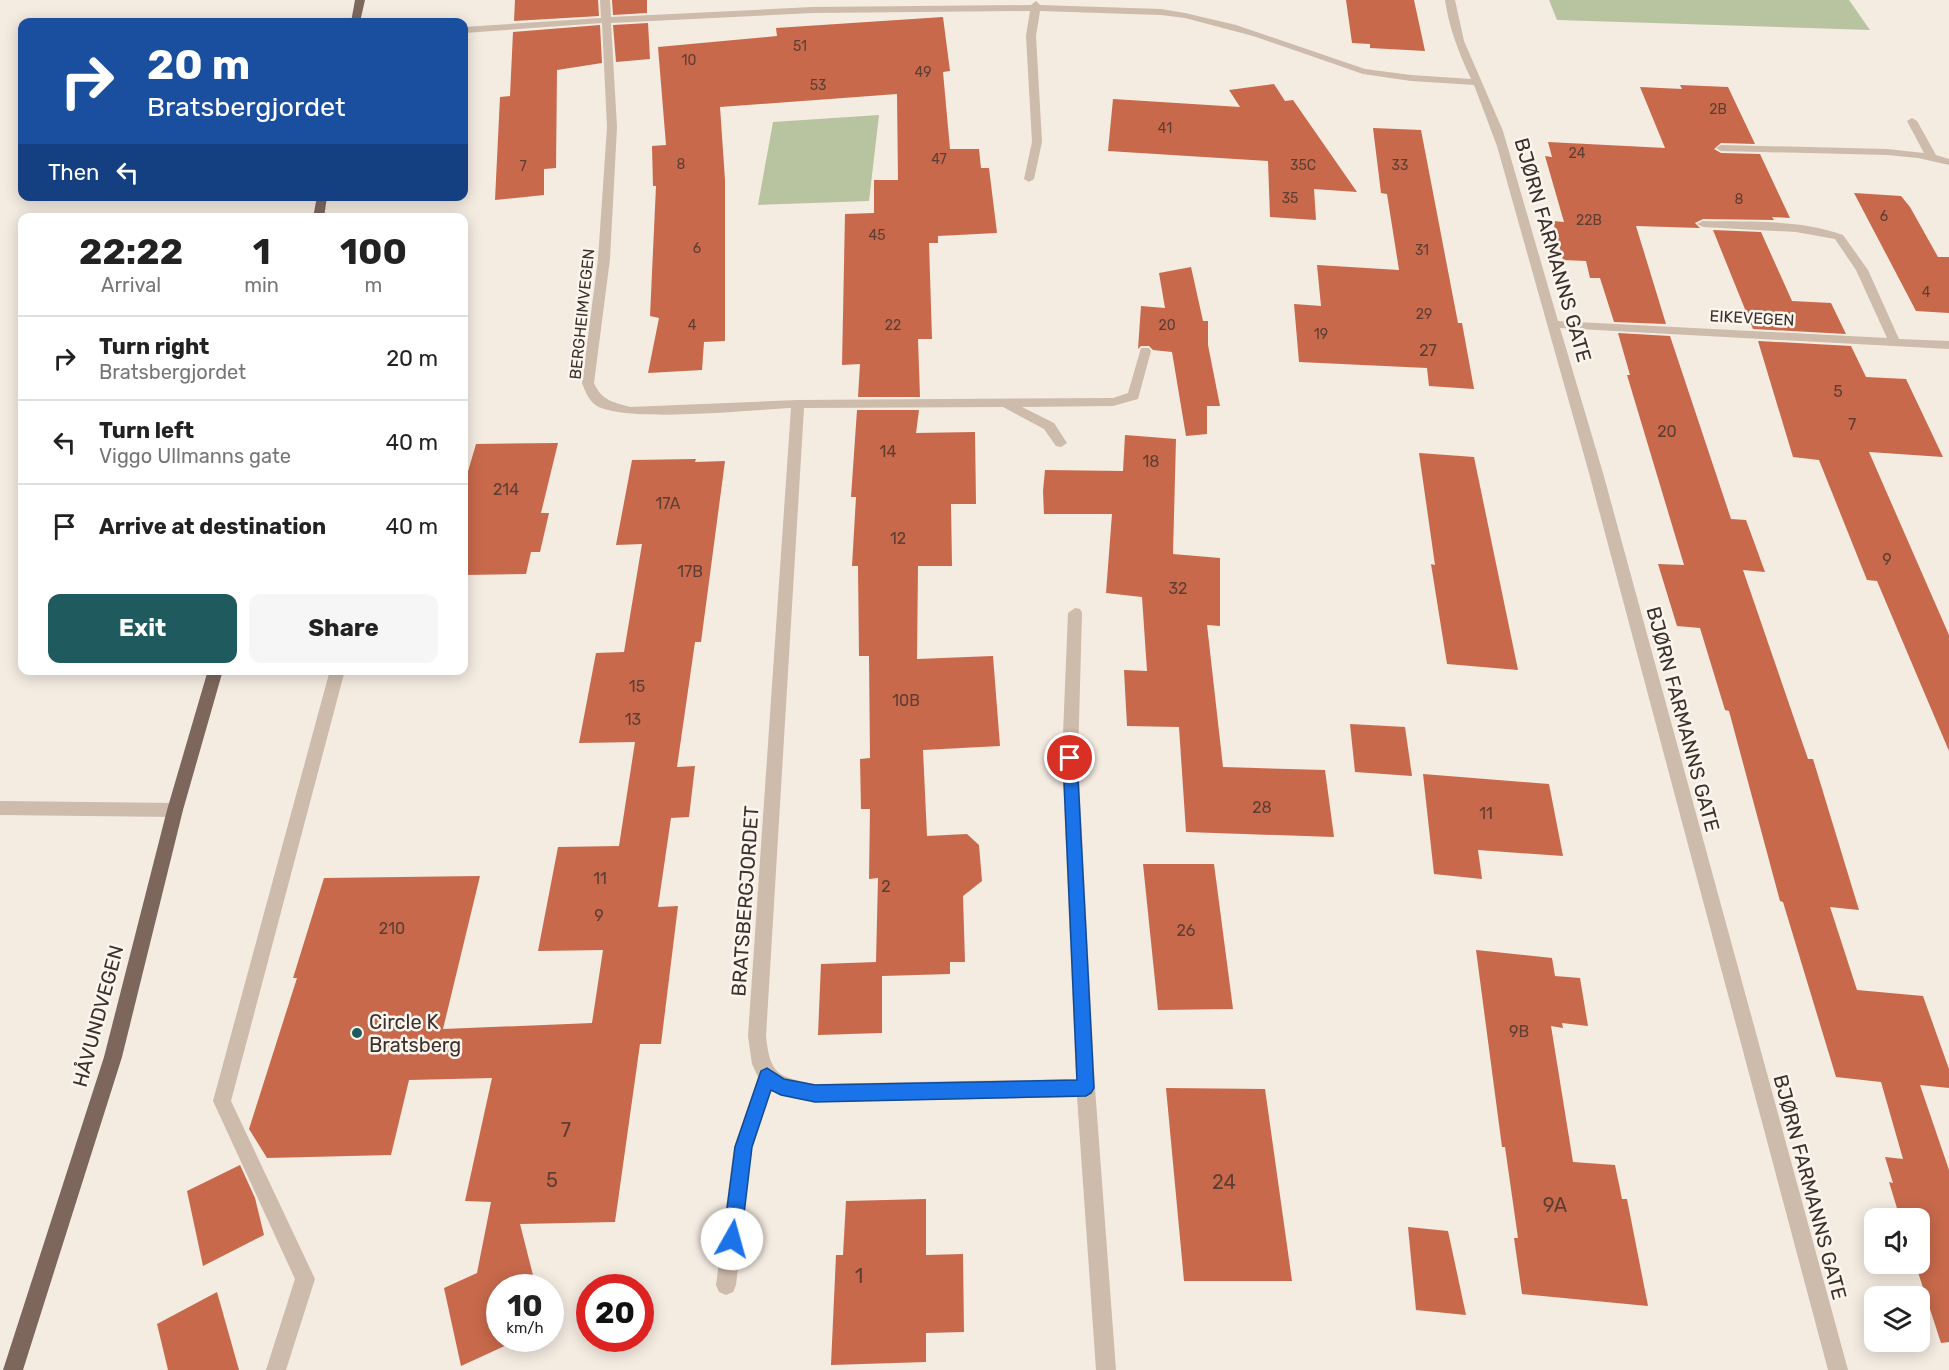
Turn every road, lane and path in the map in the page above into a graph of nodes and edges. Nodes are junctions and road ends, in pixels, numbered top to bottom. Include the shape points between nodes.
1 (360, 0) edge
2 (605, 0) edge
3 (882, 0) edge
4 (1164, 0) edge
5 (1450, 0) edge
6 (1036, 4) junction
7 (1163, 12) junction
8 (356, 18) edge
9 (606, 19) junction
10 (468, 30) edge
11 (1475, 82) junction
12 (1912, 121) dead end
13 (1721, 148) dead end
14 (1931, 156) junction
15 (1949, 162) edge
16 (1029, 179) dead end
17 (1703, 224) dead end
18 (1553, 324) junction
19 (1895, 342) junction
20 (1949, 345) edge
21 (1145, 351) dead end
22 (798, 404) junction
23 (1005, 404) junction
24 (1061, 443) dead end
25 (1075, 614) dead end
26 (215, 675) edge
27 (337, 675) edge
28 (0, 808) edge
29 (175, 810) junction
30 (767, 1076) junction
31 (1086, 1088) junction
32 (726, 1285) dead end
33 (13, 1370) edge
34 (276, 1370) edge
35 (1106, 1370) edge
36 (1838, 1370) edge

1 - 8 main road
2 - 9 street, BERGHEIMVEGEN
3 - 6 street
3 - 9 street
4 - 7 street
5 - 11 street, BJØRN FARMANNS GATE via 1454,25
6 - 7 street
6 - 16 street via 1031,36 1037,142
7 - 11 street via 1267,38 1367,72
9 - 10 street
9 - 22 street, BERGHEIMVEGEN via 612,127 604,259 588,383 593,394 601,403 630,411
11 - 18 street, BJØRN FARMANNS GATE via 1488,105 1502,146
12 - 14 street
13 - 14 street via 1890,150
14 - 15 street
17 - 19 street via 1829,232 1842,238
18 - 19 street, EIKEVEGEN
18 - 36 street, BJØRN FARMANNS GATE
19 - 20 street, EIKEVEGEN
21 - 23 street, BERGHEIMVEGEN via 1134,396 1126,400
22 - 23 street, BERGHEIMVEGEN
22 - 30 street, BRATSBERGJORDET via 757,1036 759,1061
23 - 24 street via 1049,426
25 - 31 street via 1070,758
26 - 29 main road, HÅVUNDVEGEN
27 - 34 street via 222,1101 306,1279
28 - 29 street
29 - 33 main road, HÅVUNDVEGEN via 113,1057
30 - 31 street via 781,1087 815,1093
30 - 32 street via 744,1147
31 - 35 street

